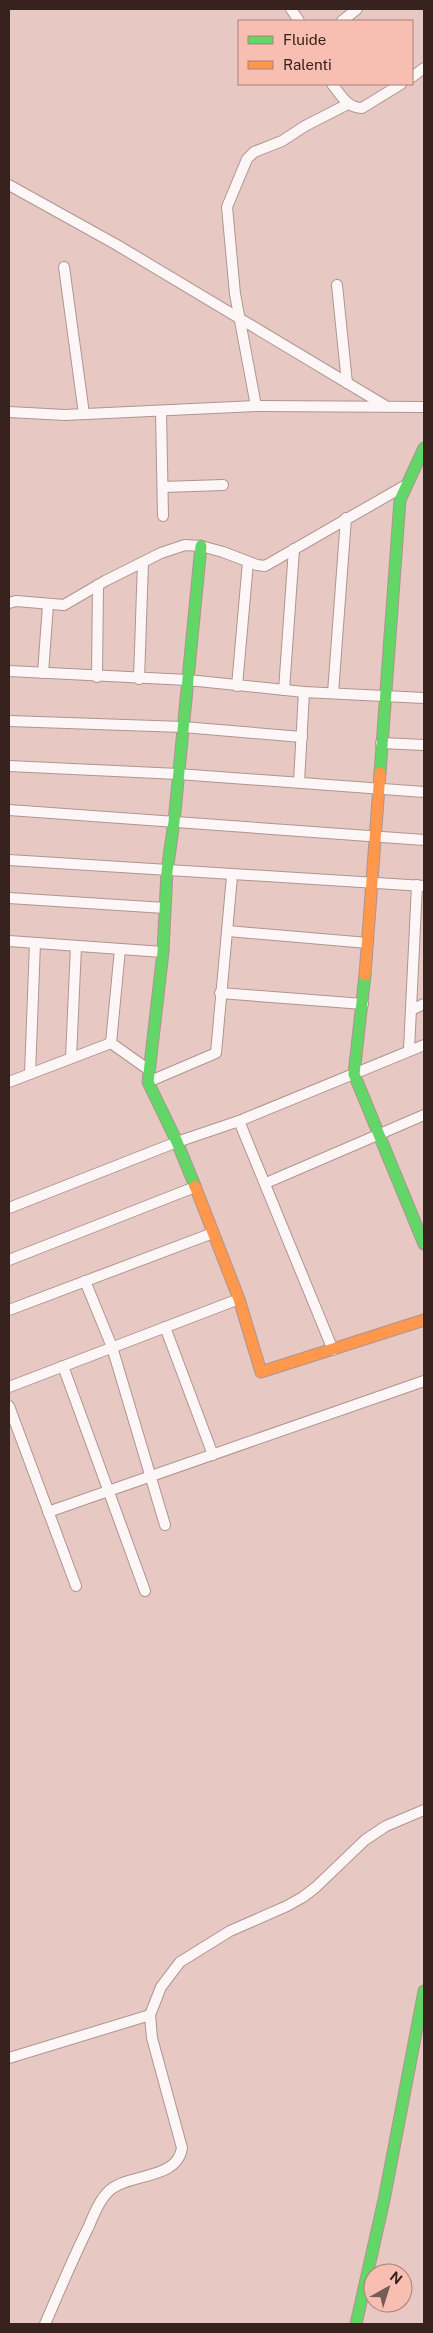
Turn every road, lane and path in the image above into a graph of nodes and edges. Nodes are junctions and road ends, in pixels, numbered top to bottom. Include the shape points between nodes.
1 (291, 9) edge
2 (357, 9) edge
3 (298, 20) edge
4 (343, 20) edge
5 (424, 68) edge
6 (413, 76) edge
7 (333, 85) edge
8 (399, 85) edge
9 (348, 104) junction
10 (9, 185) edge
11 (64, 267) dead end
12 (337, 285) dead end
13 (241, 318) junction
14 (346, 383) junction
15 (384, 405) junction
16 (256, 406) junction
17 (424, 407) edge
18 (162, 411) junction
19 (9, 412) edge
20 (84, 414) junction
21 (424, 448) edge
22 (223, 485) dead end
23 (406, 485) junction
24 (162, 487) junction
25 (163, 516) dead end
26 (346, 518) junction
27 (201, 546) junction
28 (294, 550) junction
29 (143, 562) junction
30 (248, 562) junction
31 (98, 585) junction
32 (9, 603) edge
33 (48, 605) junction
34 (9, 671) edge
35 (43, 673) junction
36 (98, 677) junction
37 (139, 679) junction
38 (188, 680) junction
39 (237, 686) junction
40 (284, 690) junction
41 (304, 692) junction
42 (333, 693) junction
43 (386, 696) junction
44 (424, 698) edge
45 (9, 721) edge
46 (183, 727) junction
47 (302, 737) junction
48 (381, 743) junction
49 (424, 745) edge
50 (9, 766) edge
51 (178, 774) junction
52 (299, 782) junction
53 (378, 789) junction
54 (424, 792) edge
55 (9, 810) edge
56 (174, 822) junction
57 (376, 837) junction
58 (424, 840) edge
59 (9, 860) edge
60 (167, 871) junction
61 (232, 876) junction
62 (373, 883) junction
63 (421, 886) edge
64 (9, 898) edge
65 (165, 908) junction
66 (228, 930) junction
67 (9, 942) edge
68 (35, 943) junction
69 (368, 943) junction
70 (76, 946) junction
71 (120, 949) junction
72 (163, 952) junction
73 (220, 992) junction
74 (363, 1004) junction
75 (424, 1004) edge
76 (411, 1010) junction
77 (111, 1043) junction
78 (424, 1045) edge
79 (408, 1050) junction
80 (71, 1058) junction
81 (150, 1070) junction
82 (30, 1074) junction
83 (354, 1074) junction
84 (9, 1082) edge
85 (148, 1082) junction
86 (424, 1114) edge
87 (239, 1121) junction
88 (380, 1134) junction
89 (177, 1142) junction
90 (266, 1183) junction
91 (195, 1187) junction
92 (9, 1208) edge
93 (213, 1233) junction
94 (424, 1244) edge
95 (9, 1260) edge
96 (85, 1281) junction
97 (239, 1299) junction
98 (9, 1310) edge
99 (424, 1320) edge
100 (165, 1327) junction
101 (112, 1347) junction
102 (333, 1350) junction
103 (63, 1366) junction
104 (424, 1381) edge
105 (9, 1387) edge
106 (9, 1406) edge
107 (212, 1455) junction
108 (151, 1476) junction
109 (108, 1491) junction
110 (48, 1512) junction
111 (165, 1525) dead end
112 (76, 1586) dead end
113 (144, 1591) dead end
114 (424, 1810) edge
115 (424, 1991) edge
116 (150, 2015) junction
117 (422, 2017) edge
118 (9, 2058) edge
119 (45, 2324) edge
120 (356, 2324) edge

1 - 3 street
2 - 4 street
5 - 6 street
7 - 9 street
8 - 9 street via 362,108
9 - 13 street via 282,141 254,152 247,159 228,207 235,294
10 - 13 street
11 - 20 street
12 - 14 street
13 - 14 street
13 - 16 street
14 - 15 street
15 - 16 street
15 - 17 street
16 - 18 street
18 - 20 street
18 - 24 street
19 - 20 street
21 - 23 street
22 - 24 street
23 - 26 street
23 - 43 street via 400,500
24 - 25 street
26 - 28 street
26 - 42 street
27 - 29 street via 185,545
27 - 30 street
27 - 38 street
28 - 30 street via 265,566
28 - 40 street
29 - 31 street
29 - 37 street
30 - 39 street
31 - 33 street via 64,605
31 - 36 street
32 - 33 street
33 - 35 street
34 - 35 street
35 - 36 street
36 - 37 street
37 - 38 street
38 - 39 street
38 - 46 street
39 - 40 street
40 - 41 street
41 - 42 street
41 - 47 street
42 - 43 street
43 - 44 street
43 - 48 street
45 - 46 street
46 - 47 street
46 - 51 street
47 - 52 street
48 - 49 street
48 - 53 street
50 - 51 street
51 - 52 street
51 - 56 street
52 - 53 street
53 - 54 street
53 - 57 street
55 - 56 street
56 - 57 street
56 - 60 street
57 - 58 street
57 - 62 street
59 - 60 street
60 - 61 street
60 - 65 street
61 - 62 street
61 - 66 street
62 - 63 street
62 - 69 street
63 - 76 street
64 - 65 street
65 - 72 street
66 - 69 street
66 - 73 street
67 - 68 street
68 - 70 street
68 - 82 street
69 - 74 street
70 - 71 street
70 - 80 street
71 - 72 street
71 - 77 street
72 - 81 street
73 - 74 street
73 - 85 street via 216,1053
74 - 83 street
75 - 76 street
76 - 79 street
77 - 80 street
77 - 81 street
78 - 79 street
79 - 83 street
80 - 82 street
81 - 85 street
82 - 84 street
83 - 87 street
83 - 88 street
85 - 89 street
86 - 88 street
87 - 89 street
87 - 90 street
88 - 90 street
88 - 94 street
89 - 91 street
89 - 92 street
90 - 102 street
91 - 93 street
91 - 95 street
93 - 96 street
93 - 97 street
96 - 98 street
96 - 101 street
97 - 100 street
97 - 102 street via 261,1372
99 - 102 street
100 - 101 street
100 - 107 street
101 - 103 street
101 - 108 street
103 - 105 street
103 - 109 street
104 - 107 street
106 - 110 street
107 - 108 street
108 - 109 street
108 - 111 street
109 - 110 street
109 - 113 street
110 - 112 street
114 - 116 street via 386,1826 365,1840 303,1897 230,1931 180,1962 161,1987
115 - 117 street
116 - 118 street
116 - 119 street via 152,2038 182,2148 180,2155 174,2164 117,2186 104,2197
117 - 120 street

